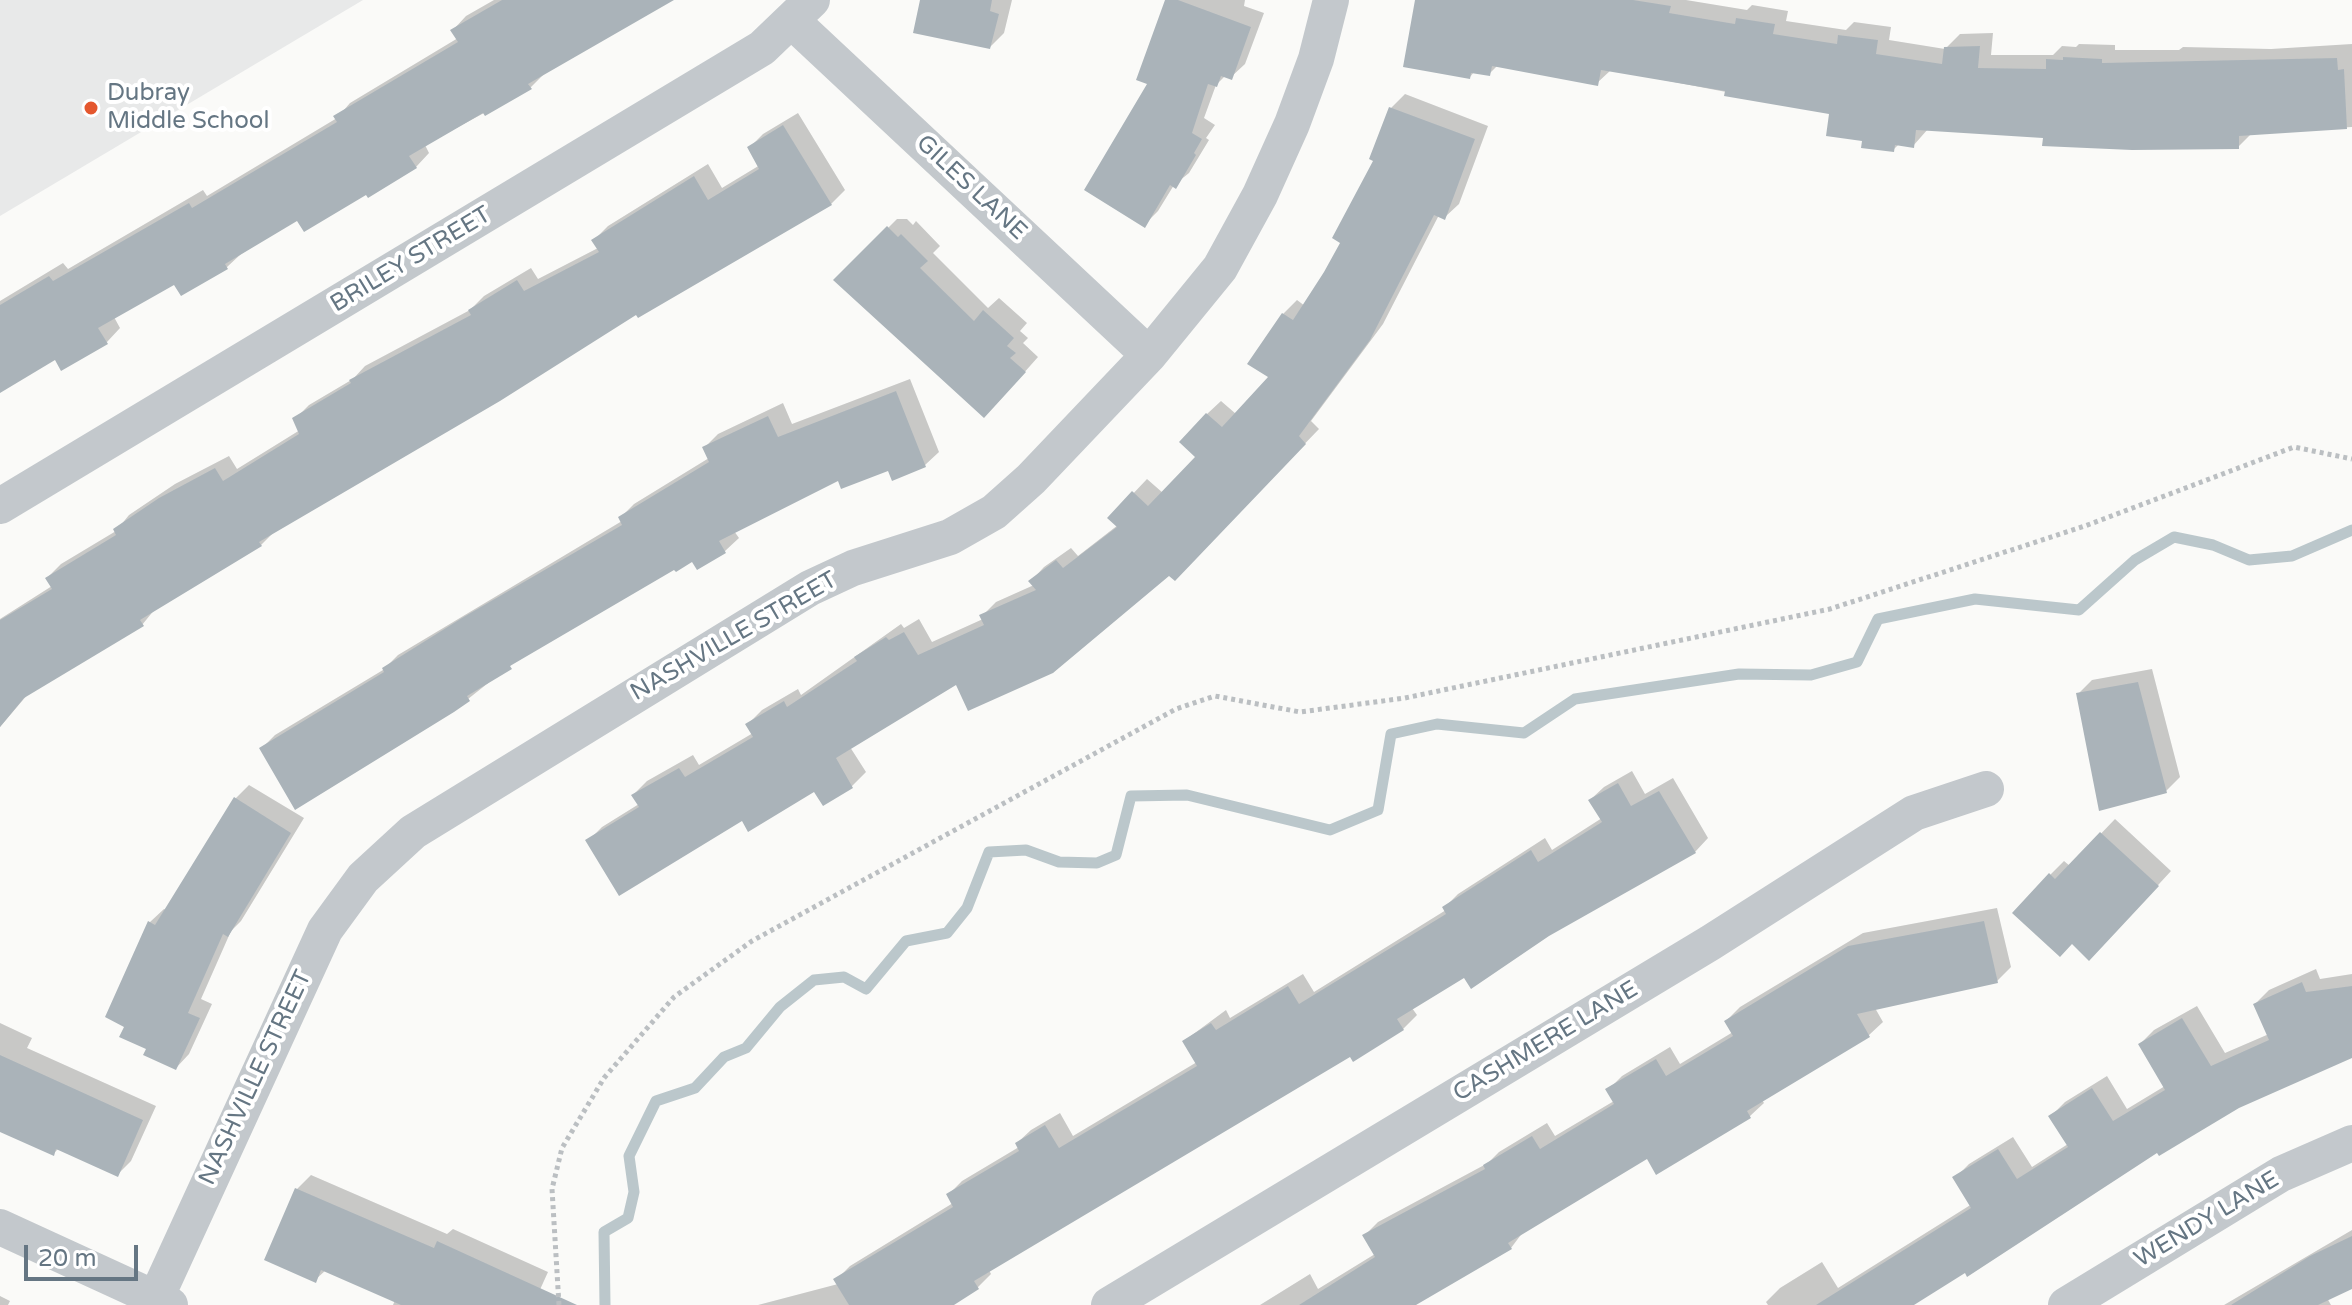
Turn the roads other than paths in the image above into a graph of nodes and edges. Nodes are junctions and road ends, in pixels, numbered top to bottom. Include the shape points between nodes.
1 (1331, 0) edge
2 (802, 10) edge
3 (1149, 355) junction
4 (0, 506) edge
5 (1986, 789) dead end
6 (2352, 1143) edge
7 (0, 1227) edge
8 (163, 1302) edge
9 (1109, 1305) edge
10 (2066, 1305) edge

1 - 3 street, NASHVILLE STREET via 1311,72 1260,195 1220,268
2 - 3 street, GILES LANE
2 - 4 street, BRILEY STREET via 762,48
3 - 8 street, NASHVILLE STREET via 994,512 950,537 853,568 810,588 413,832 363,878 325,930
5 - 9 street, CASHMERE LANE via 1914,813 1710,943
6 - 10 street, WENDY LANE via 2281,1174
7 - 8 street

